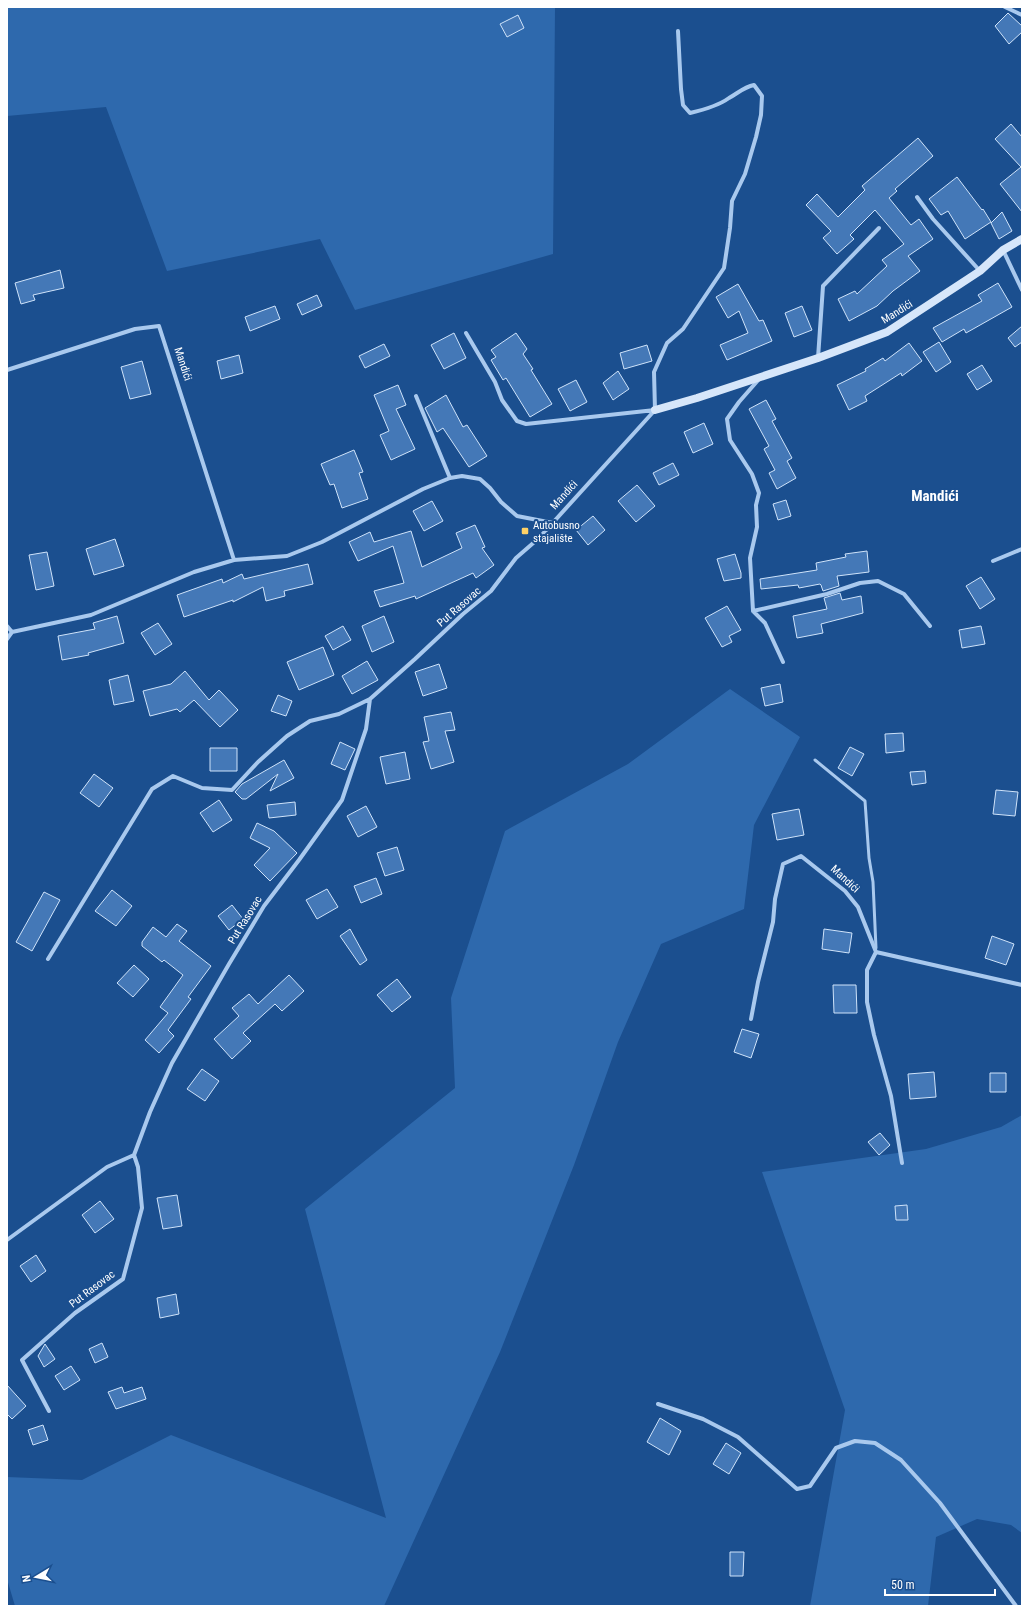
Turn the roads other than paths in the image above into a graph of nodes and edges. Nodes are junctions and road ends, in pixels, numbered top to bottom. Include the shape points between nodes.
1 (1005, 7) edge
2 (1022, 15) edge
3 (678, 31) dead end
4 (917, 196) dead end
5 (878, 228) dead end
6 (1022, 239) edge
7 (1003, 250) junction
8 (980, 271) junction
9 (1022, 290) edge
10 (466, 332) dead end
11 (818, 358) junction
12 (7, 370) edge
13 (761, 376) junction
14 (416, 396) dead end
15 (655, 410) junction
16 (450, 478) junction
17 (553, 523) junction
18 (1022, 549) edge
19 (234, 560) junction
20 (992, 562) dead end
21 (753, 611) junction
22 (7, 626) edge
23 (930, 626) dead end
24 (12, 632) junction
25 (7, 639) edge
26 (783, 662) dead end
27 (370, 699) junction
28 (815, 760) dead end
29 (876, 952) junction
30 (48, 959) dead end
31 (1022, 986) edge
32 (751, 1019) dead end
33 (134, 1155) junction
34 (902, 1163) dead end
35 (7, 1240) edge
36 (658, 1404) dead end
37 (49, 1411) dead end
38 (1016, 1606) edge

1 - 2 street
3 - 15 street via 683,105 690,112 701,111 728,99 746,86 754,85 762,96 756,138 745,174 732,201 724,268 683,329 667,343 654,372
4 - 8 street via 933,219
5 - 11 street via 823,286
6 - 7 street, Mandići
7 - 8 street, Mandići
7 - 9 street
8 - 11 street, Mandići via 887,332
10 - 15 street, Mandići via 495,382 502,400 517,421 526,424
11 - 13 street, Mandići
12 - 19 street, Mandići via 135,329 159,326
13 - 15 street, Mandići
13 - 21 street via 728,419 730,440 752,474 759,493 756,505 757,527 750,558
14 - 16 street
15 - 17 street, Mandići
16 - 17 street, Mandići via 462,476 480,479 517,516
16 - 19 street, Mandići via 423,489 322,542 287,556
17 - 27 street, Put Rasovac via 516,558 491,591
18 - 20 street
19 - 24 street, Mandići via 194,572 91,615
21 - 23 street via 827,594 860,583 878,581 904,594
21 - 26 street via 765,623
22 - 24 street
24 - 25 street
27 - 30 street, Put Rasovac via 339,714 310,721 287,736 232,790 202,788 173,776 152,789
27 - 33 street, Put Rasovac via 366,729 342,800 264,906 229,964 172,1063
28 - 29 lane via 866,801
29 - 31 street
29 - 32 street, Mandići via 858,907 844,891 801,856 783,864
29 - 34 street via 867,970 868,1002 874,1035 891,1096
33 - 35 street via 107,1166
33 - 37 street, Put Rasovac via 138,1166 142,1208 123,1279 75,1313 22,1360
36 - 38 street via 703,1419 738,1437 797,1489 810,1486 836,1448 855,1441 874,1443 901,1460 940,1503

